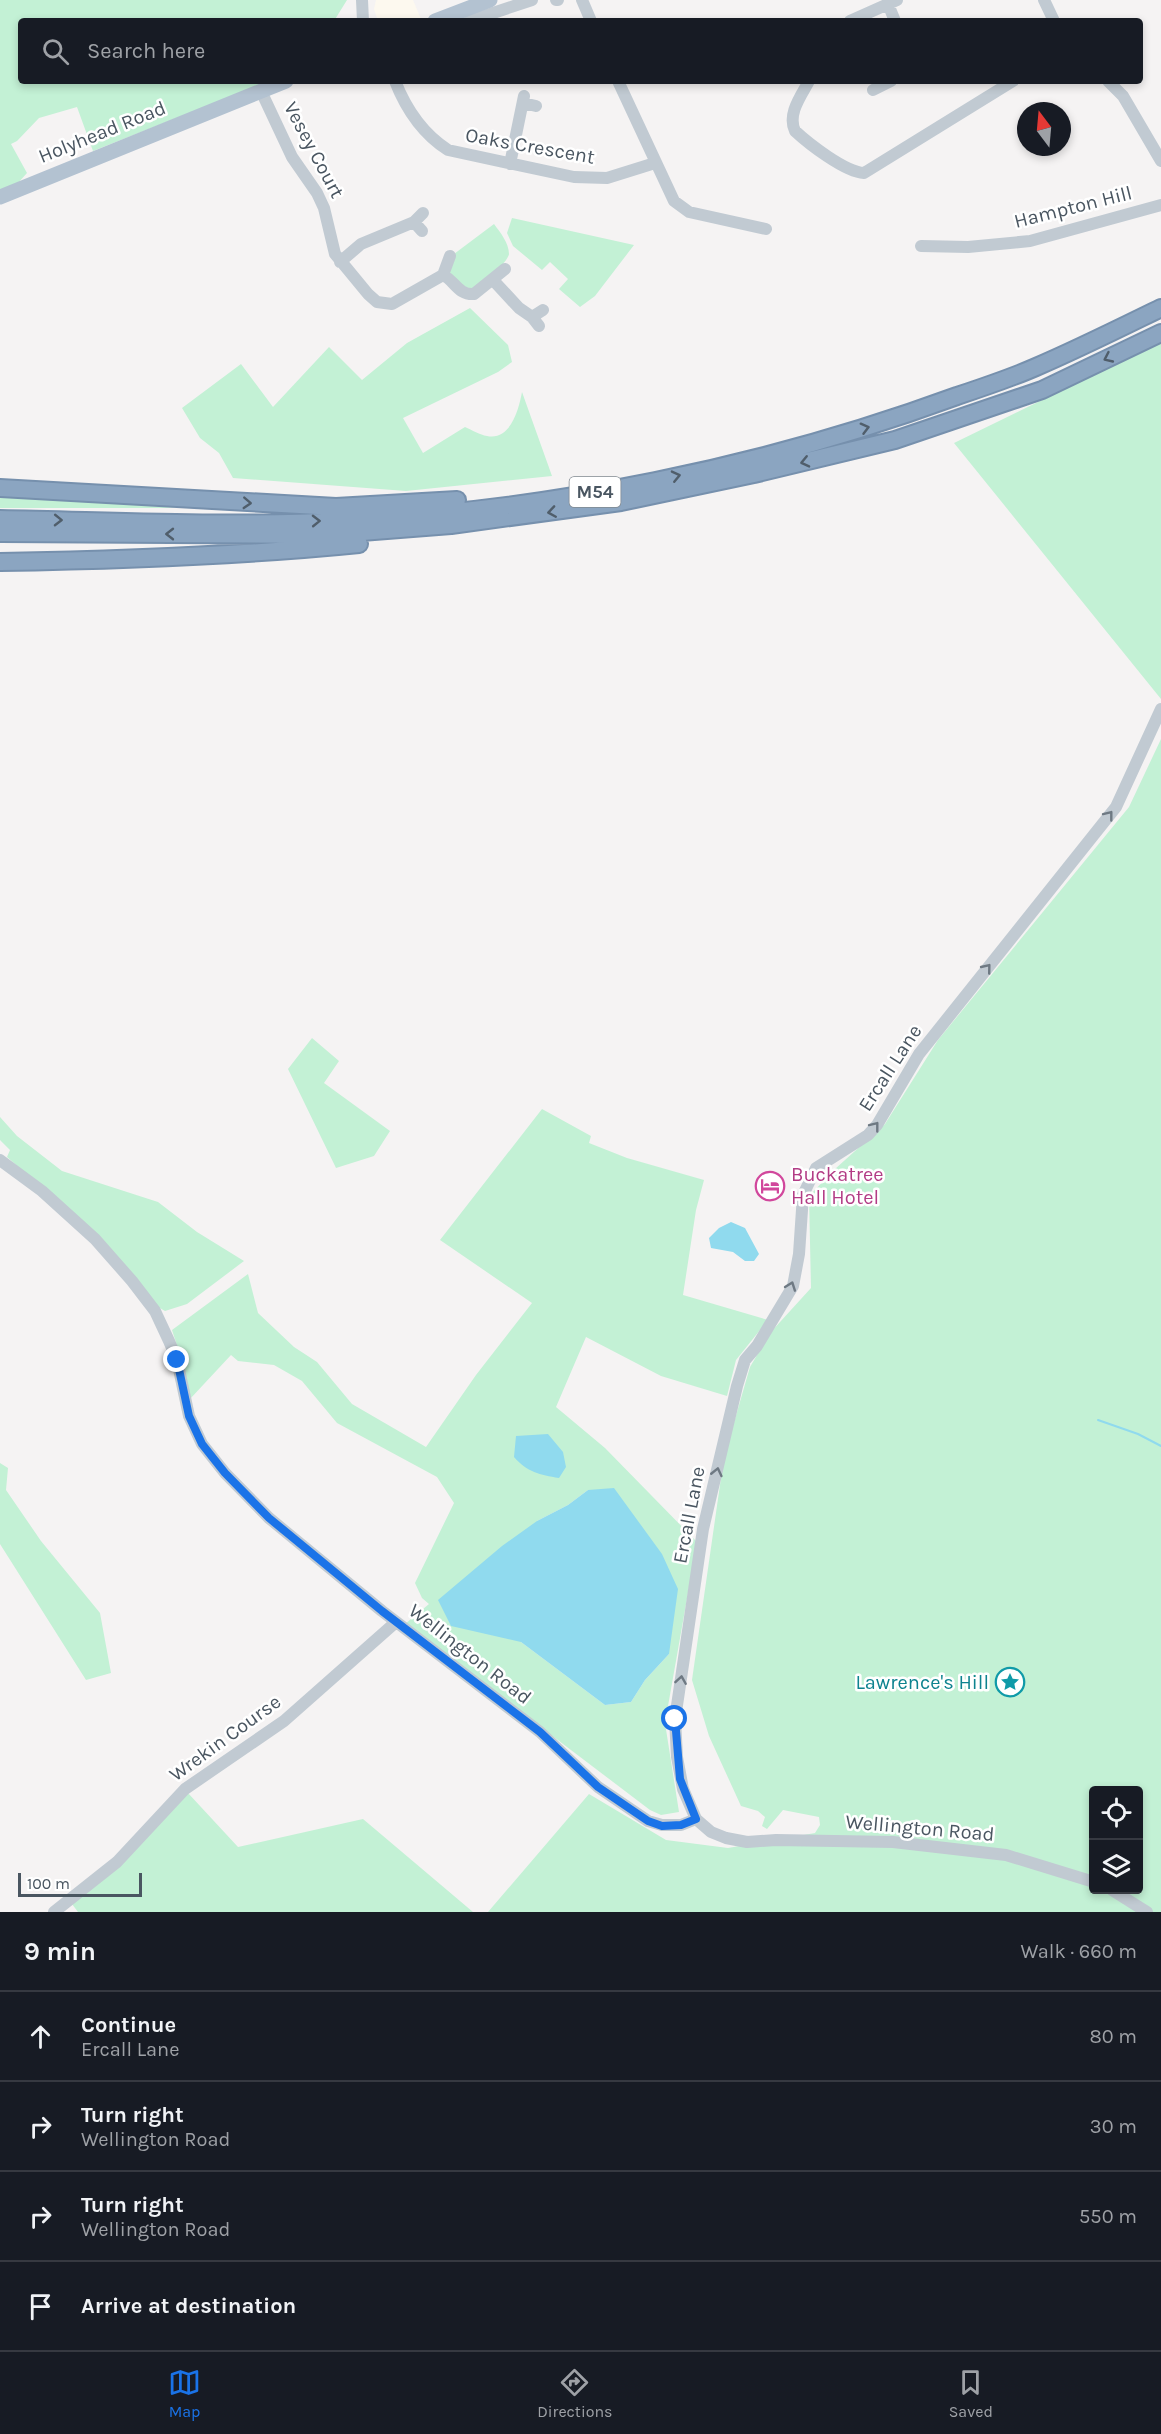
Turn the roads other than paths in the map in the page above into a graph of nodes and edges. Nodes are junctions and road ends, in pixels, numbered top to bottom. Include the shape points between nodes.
1 (362, 0) edge
2 (490, 0) edge
3 (532, 0) edge
4 (582, 0) edge
5 (1044, 0) edge
6 (892, 2) edge
7 (363, 18) edge
8 (443, 18) edge
9 (478, 18) edge
10 (590, 18) edge
11 (857, 18) edge
12 (895, 18) edge
13 (1053, 18) edge
14 (278, 84) edge
15 (397, 84) edge
16 (619, 84) edge
17 (808, 84) edge
18 (885, 84) edge
19 (1008, 84) edge
20 (1111, 84) edge
21 (873, 90) dead end
22 (261, 91) junction
23 (536, 106) dead end
24 (1161, 161) edge
25 (655, 163) junction
26 (510, 164) junction
27 (0, 197) edge
28 (1161, 205) edge
29 (419, 222) dead end
30 (766, 229) dead end
31 (921, 246) dead end
32 (450, 256) dead end
33 (340, 262) junction
34 (505, 269) dead end
35 (443, 275) junction
36 (494, 280) junction
37 (1161, 308) edge
38 (538, 318) dead end
39 (1161, 333) edge
40 (648, 482) junction
41 (0, 488) edge
42 (0, 519) edge
43 (451, 525) junction
44 (0, 533) edge
45 (0, 562) edge
46 (1161, 709) edge
47 (0, 1160) edge
48 (396, 1622) junction
49 (696, 1819) junction
50 (1089, 1880) edge
51 (1118, 1894) edge
52 (54, 1912) edge
53 (1147, 1912) edge

1 - 7 street
2 - 8 main road
3 - 9 street
4 - 10 street
5 - 13 street
6 - 11 street
6 - 12 street
14 - 22 main road, Holyhead Road
15 - 26 street, Oaks Crescent via 415,119 436,142 448,150
16 - 25 street
17 - 19 street via 793,113 795,131 842,166 864,173
18 - 21 street
20 - 24 street via 1123,96
22 - 27 main road, Holyhead Road
22 - 33 street, Vesey Court via 292,157 324,208
23 - 26 street via 523,100
25 - 26 street, Oaks Crescent via 596,179
25 - 30 street via 674,201 689,212
28 - 31 street, Hampton Hill via 1030,241 968,247
29 - 33 street via 361,244
32 - 35 street
33 - 35 street, Vesey Court via 368,294 386,304 398,302
34 - 36 street
35 - 36 street via 469,294
36 - 38 street via 519,308
40 -> 37 highway, M54 via 888,422 1035,368
39 -> 43 highway, M54 via 1042,390 895,440 621,502
41 -> 40 highway, M54 via 336,507 491,498
42 -> 40 highway, M54 via 342,521 512,505
43 -> 44 highway, M54 via 323,535
43 - 45 highway, M54 via 383,541 267,553
49 -> 46 street, Ercall Lane via 680,1779 675,1719 703,1529 745,1360 793,1286 803,1195 816,1168 877,1125 919,1054 1116,807
47 - 48 street, Wellington Road via 42,1191 95,1239 155,1311 177,1360 195,1431 225,1473 269,1518
48 - 49 street, Wellington Road via 540,1732 598,1787 648,1821 662,1826
48 - 52 street, Wrekin Course via 284,1721 185,1789 117,1862
49 - 50 street, Wellington Road via 711,1832 747,1842 893,1842 1006,1855
51 - 53 street

